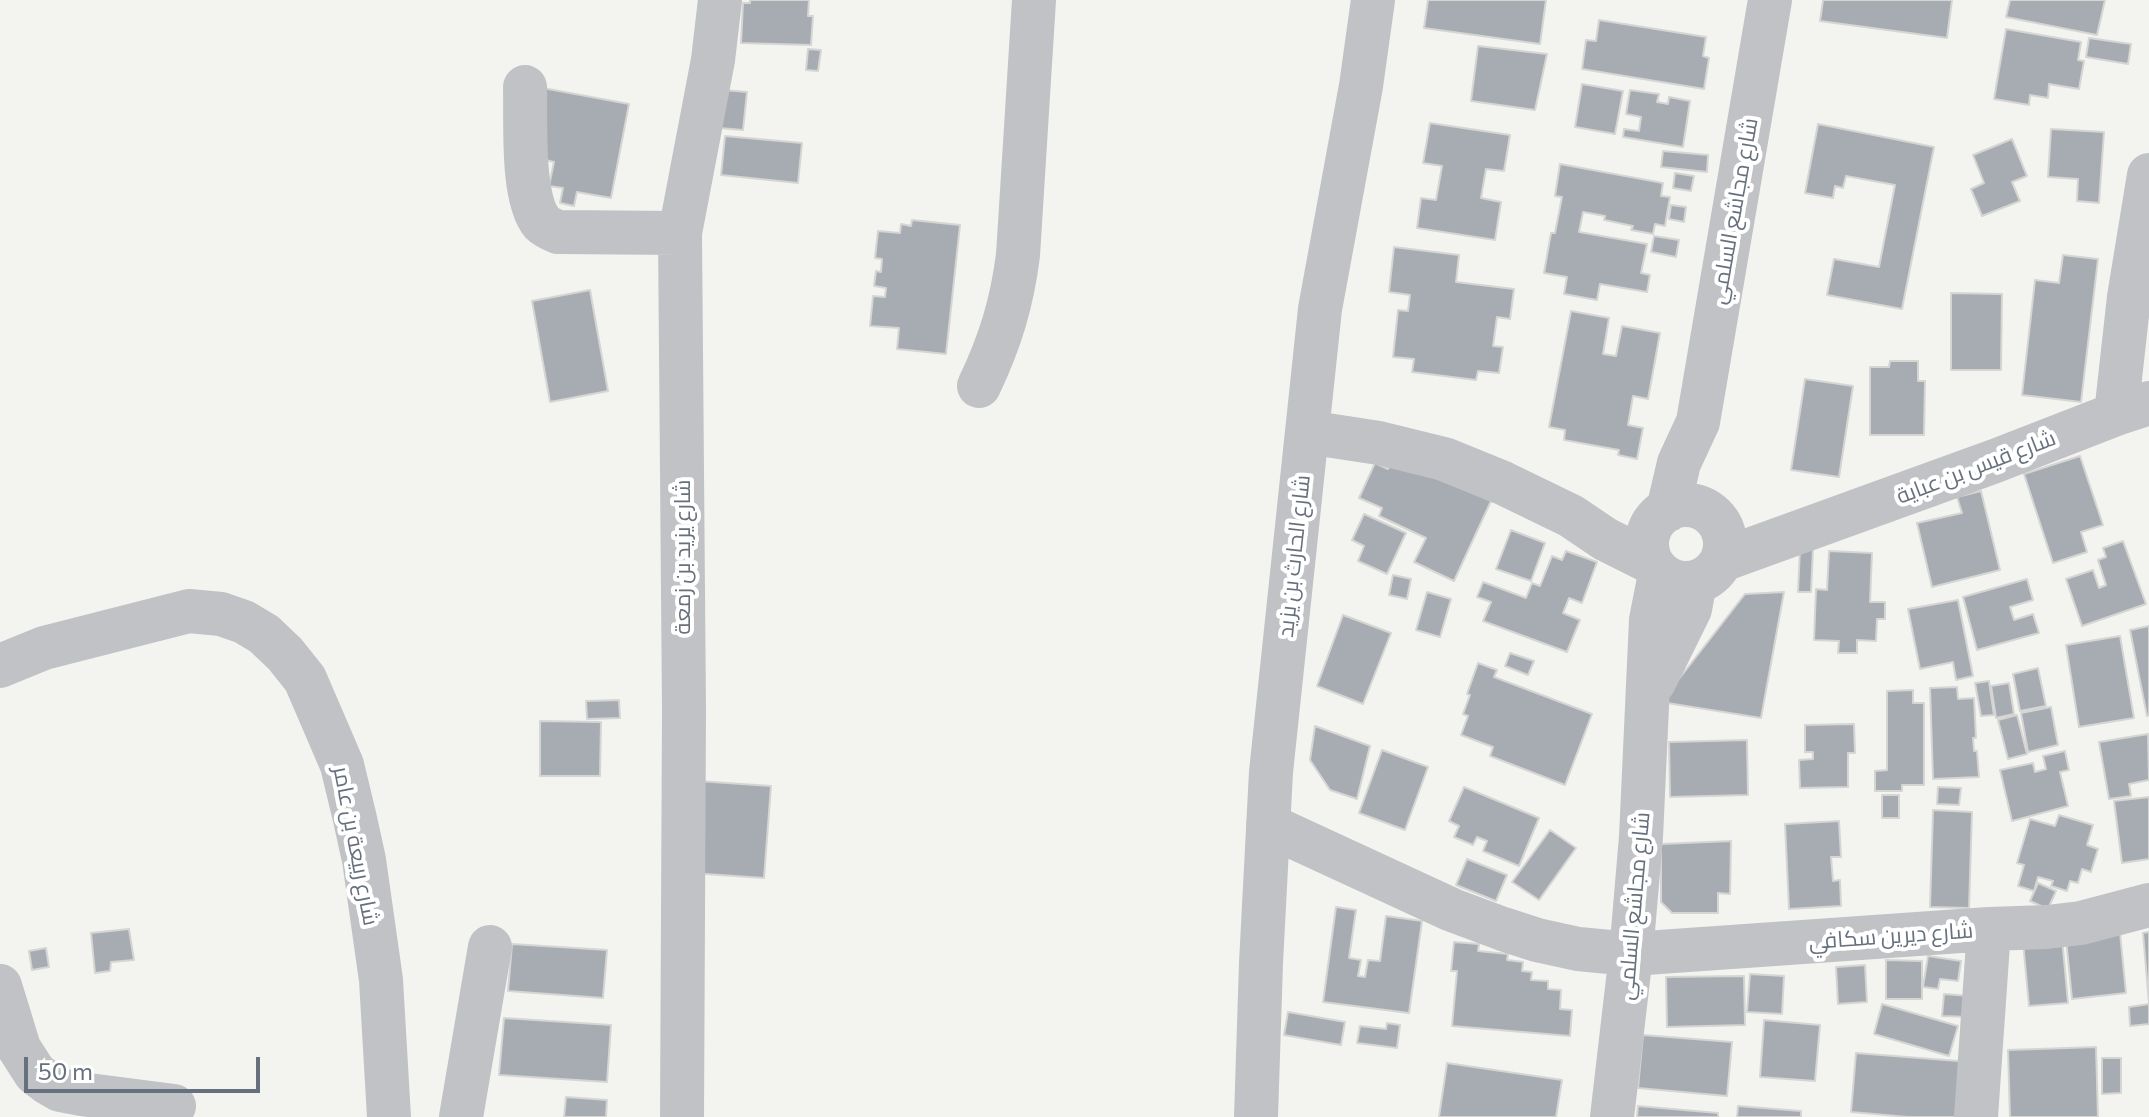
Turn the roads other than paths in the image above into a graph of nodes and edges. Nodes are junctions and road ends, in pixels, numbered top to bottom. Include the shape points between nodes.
1 (720, 0) edge
2 (1034, 0) edge
3 (1373, 0) edge
4 (1770, 0) edge
5 (525, 87) dead end
6 (2149, 175) edge
7 (680, 233) junction
8 (979, 386) dead end
9 (2132, 408) edge
10 (1307, 432) junction
11 (1686, 542) junction
12 (0, 666) edge
13 (1268, 825) junction
14 (2149, 905) edge
15 (1989, 929) junction
16 (490, 947) dead end
17 (1631, 954) junction
18 (0, 986) edge
19 (174, 1106) dead end
20 (389, 1117) edge
21 (461, 1117) edge
22 (682, 1117) edge
23 (1256, 1117) edge
24 (1612, 1117) edge
25 (1976, 1117) edge

1 - 7 street, شارع يزيد بن زمعة
2 - 8 street via 1014,289
3 - 10 street, شارع الحارث بن يزيد via 1320,309
4 - 11 street, شارع مجاشع السلمي via 1698,422 1706,465
5 - 7 street via 527,177 543,225 558,232
6 - 9 street via 2129,297
7 - 22 street, شارع يزيد بن زمعة
9 - 11 street, شارع قيس بن عباية via 1804,531
10 - 11 street via 1444,459 1571,516 1605,539
10 - 13 street, شارع الحارث بن يزيد
11 - 17 street, شارع مجاشع السلمي via 1651,620
12 - 20 street, شارع ربيعة بن عامر via 44,648 189,611 244,622 285,654 305,679 342,765 358,833 381,980
13 - 17 street, شارع ديرين سكافي via 1503,929 1578,949
13 - 23 street, شارع الحارث بن يزيد
14 - 15 street, شارع ديرين سكافي via 2081,923
15 - 17 street, شارع ديرين سكافي
15 - 25 street
16 - 21 street
17 - 24 street, شارع مجاشع السلمي
18 - 19 street via 19,1048 48,1083 81,1094

